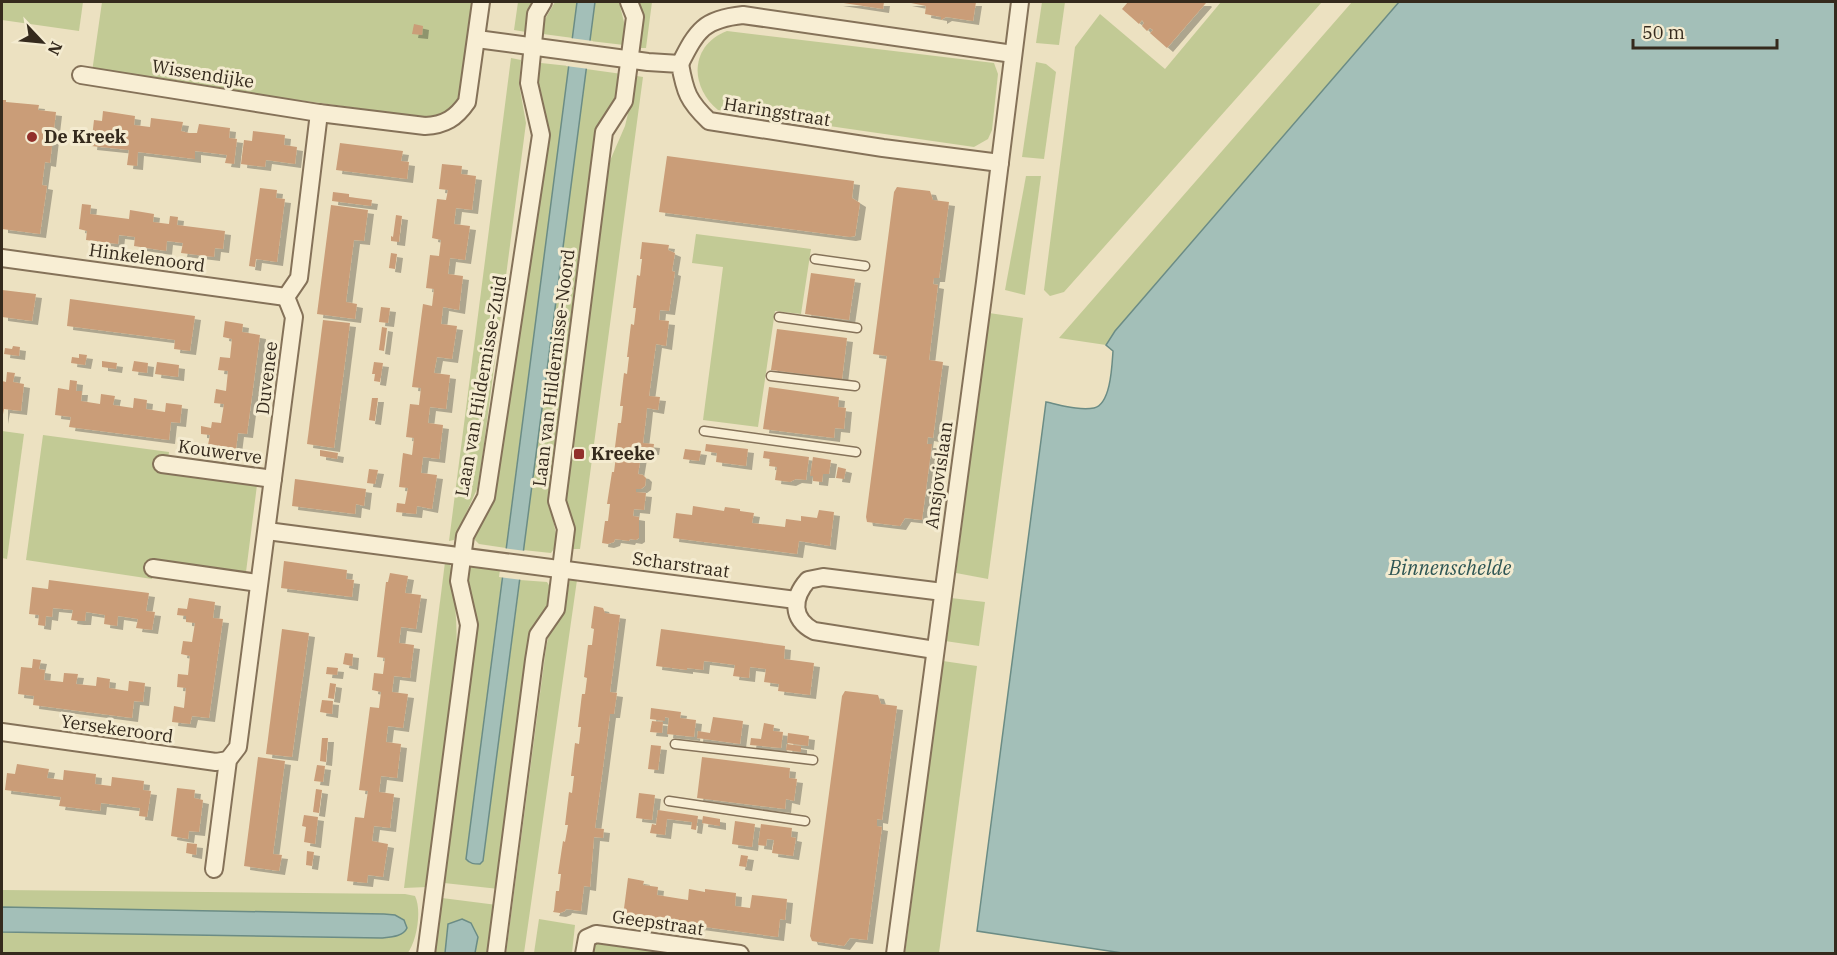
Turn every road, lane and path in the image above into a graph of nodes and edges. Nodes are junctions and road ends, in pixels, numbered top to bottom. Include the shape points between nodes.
1 (481, 2) edge
2 (543, 2) edge
3 (629, 2) edge
4 (1020, 2) edge
5 (477, 39) junction
6 (533, 46) junction
7 (1013, 54) junction
8 (630, 59) junction
9 (680, 64) junction
10 (81, 75) dead end
11 (319, 113) junction
12 (1000, 163) junction
13 (2, 258) edge
14 (815, 259) dead end
15 (865, 266) dead end
16 (286, 297) junction
17 (779, 317) dead end
18 (856, 328) dead end
19 (771, 376) dead end
20 (855, 386) dead end
21 (704, 430) dead end
22 (856, 452) dead end
23 (162, 464) dead end
24 (273, 479) junction
25 (267, 531) junction
26 (462, 557) junction
27 (153, 567) dead end
28 (561, 570) junction
29 (258, 583) junction
30 (943, 592) junction
31 (796, 600) junction
32 (935, 650) junction
33 (2, 732) edge
34 (675, 744) dead end
35 (228, 760) junction
36 (813, 760) dead end
37 (669, 801) dead end
38 (805, 821) dead end
39 (213, 869) dead end
40 (426, 954) edge
41 (496, 954) edge
42 (584, 954) edge
43 (740, 954) edge
44 (895, 954) edge

1 - 5 street
2 - 6 street, Laan van Hildernisse-Zuid via 536,14
3 - 8 street, Laan van Hildernisse-Noord via 635,17
4 - 7 street, Ansjovislaan
5 - 6 street
5 - 11 street via 466,102 450,121 425,126
6 - 8 street
6 - 26 street, Laan van Hildernisse-Zuid via 529,83 542,135 486,497 465,537
7 - 9 street via 743,15 721,17 705,26
7 - 12 street, Ansjovislaan
8 - 9 street
8 - 28 street, Laan van Hildernisse-Noord via 624,101 604,132 557,501 566,529
9 - 12 street, Haringstraat via 692,105 709,121
10 - 11 street, Wissendijke
11 - 16 street via 299,278
12 - 30 street, Ansjovislaan
13 - 16 street, Hinkelenoord
14 - 15 lane
16 - 24 street, Duvenee via 294,316
17 - 18 lane
19 - 20 lane
21 - 22 lane
23 - 24 street, Kouwerve
24 - 25 street, Duvenee
25 - 26 street
25 - 29 street, Duvenee
26 - 28 street
26 - 40 street, Laan van Hildernisse-Zuid via 459,581 469,625
27 - 29 street
28 - 31 street, Scharstraat
28 - 41 street, Laan van Hildernisse-Noord via 556,609 538,635
29 - 35 street, Duvenee via 238,747
30 - 31 street via 823,577 808,580
30 - 32 street, Ansjovislaan
31 - 32 street via 802,625 814,631
32 - 44 street, Ansjovislaan
33 - 35 street, Yersekeroord via 216,762
34 - 36 lane
35 - 39 street, Duvenee
37 - 38 lane
42 - 43 street, Geepstraat via 587,938 596,934

